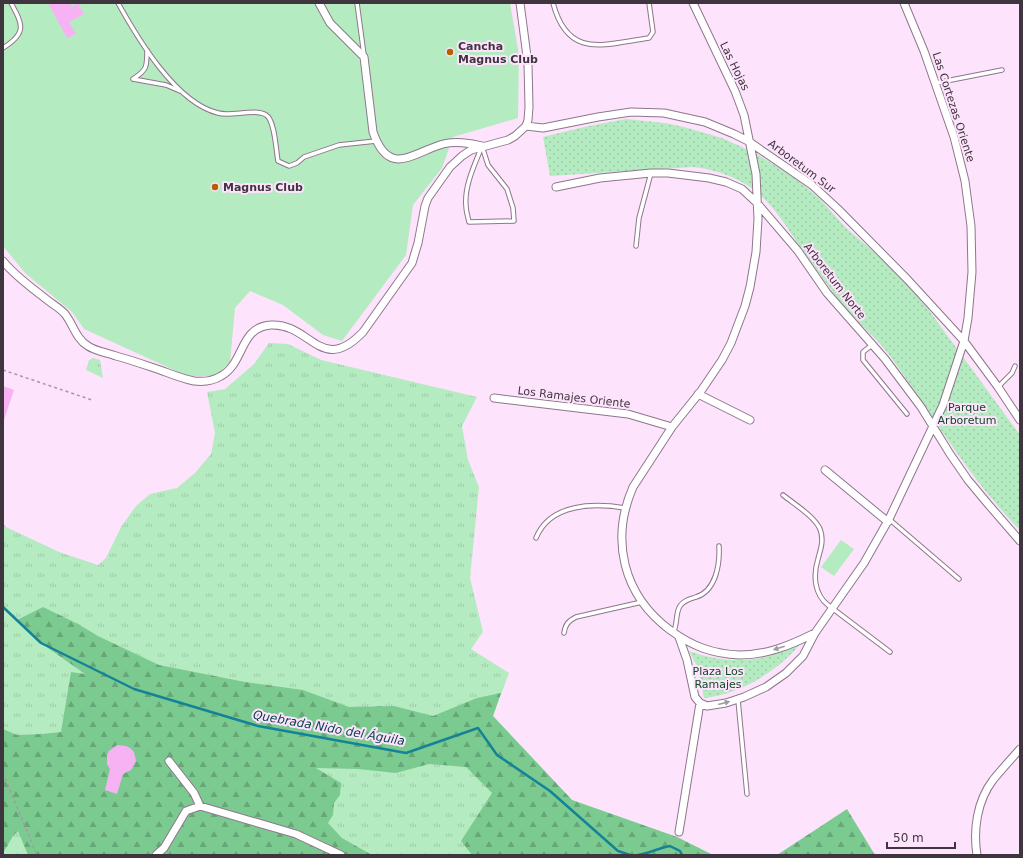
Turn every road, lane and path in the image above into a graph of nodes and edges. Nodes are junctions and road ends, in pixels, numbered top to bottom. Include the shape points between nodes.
1 (11, 3) edge
2 (118, 3) edge
3 (319, 3) edge
4 (357, 3) edge
5 (520, 3) edge
6 (553, 3) edge
7 (649, 3) edge
8 (693, 3) edge
9 (904, 3) edge
10 (3, 48) edge
11 (147, 49) junction
12 (364, 57) junction
13 (1002, 70) dead end
14 (936, 83) junction
15 (181, 92) junction
16 (526, 126) junction
17 (376, 141) junction
18 (748, 141) junction
19 (482, 146) junction
20 (651, 173) junction
21 (556, 187) dead end
22 (757, 202) junction
23 (636, 246) dead end
24 (3, 261) edge
25 (964, 341) junction
26 (872, 345) junction
27 (1015, 366) dead end
28 (3, 370) edge
29 (998, 387) junction
30 (698, 394) junction
31 (494, 398) dead end
32 (92, 400) dead end
33 (907, 414) dead end
34 (750, 420) dead end
35 (1020, 420) edge
36 (672, 427) junction
37 (933, 427) junction
38 (825, 470) dead end
39 (783, 495) dead end
40 (626, 508) junction
41 (888, 520) junction
42 (536, 538) dead end
43 (1020, 541) edge
44 (719, 546) dead end
45 (959, 579) dead end
46 (642, 602) junction
47 (833, 607) junction
48 (815, 633) junction
49 (564, 634) dead end
50 (676, 635) junction
51 (890, 652) dead end
52 (738, 699) junction
53 (700, 703) junction
54 (1020, 749) edge
55 (169, 761) dead end
56 (3, 773) edge
57 (747, 794) dead end
58 (200, 806) junction
59 (679, 832) dead end
60 (37, 855) edge
61 (156, 855) edge
62 (341, 855) edge
63 (977, 855) edge

1 - 10 lane via 21,21 20,28 18,36
2 - 11 lane
3 - 12 street via 330,23
4 - 12 lane
5 - 16 street via 528,64 529,107
6 - 7 lane via 565,29 574,39 588,45 649,38 653,32
8 - 18 street, Las Hojas via 735,91 744,115
9 - 14 street, Las Cortezas Oriente
11 - 15 lane
11 - 15 lane via 146,68 133,79 166,85
12 - 17 street
13 - 14 lane
14 - 25 street, Las Cortezas Oriente via 960,159 969,203 972,272
15 - 17 lane via 211,112 253,112 266,115 272,121 278,162 289,166 304,157 339,145
16 - 18 street, Arboretum Sur via 543,128 631,112 664,113 705,122
16 - 19 street via 508,140
17 - 19 street via 388,155 401,160 446,144
18 - 22 street via 756,174
18 - 25 street, Arboretum Sur via 812,185 838,208
19 - 19 lane via 466,194 469,222 514,221 507,189 488,165
19 - 24 street via 471,150 455,162 437,185 425,206 412,263 355,340 346,346 331,350 285,326 263,326 250,334 227,372 209,381 185,379 87,346 74,331 66,315
20 - 21 street, Arboretum Norte via 600,178
20 - 22 street, Arboretum Norte via 690,175 726,182 742,189
20 - 23 lane via 639,218
22 - 26 street, Arboretum Norte via 798,251 827,293
22 - 30 street via 756,252 750,288 738,325 722,360
25 - 29 street, Arboretum Sur
25 - 37 street, Las Cortezas Oriente
26 - 33 lane via 863,352 863,360
26 - 37 street, Arboretum Norte via 921,407
27 - 29 lane via 1012,373
28 - 32 path
29 - 35 street, Arboretum Sur
30 - 34 street
30 - 36 street
31 - 36 street, Los Ramajes Oriente via 628,414
36 - 40 street via 639,477
37 - 41 street, Las Cortezas Oriente
37 - 43 street, Arboretum Norte via 968,480
38 - 41 street
39 - 47 lane via 814,520 820,529 822,540 816,566 817,589 820,598
40 - 42 lane via 572,508 547,521
40 - 46 street via 622,530 623,555 630,580
41 - 45 lane
41 - 47 street, Las Cortezas Oriente via 864,563
44 - 50 lane via 719,564 712,583 702,594 680,606
46 - 49 lane via 576,617 568,622
46 - 50 street via 658,622
47 - 48 street, Las Cortezas Oriente
47 - 51 lane
48 -> 50 street via 780,649 742,655 704,649
48 - 52 street, Las Cortezas Oriente via 803,656 786,673 766,687
50 - 53 street via 687,660 695,697
53 -> 52 street, Las Cortezas Oriente via 707,706
52 - 57 lane
53 - 59 street
54 - 63 street via 992,781 982,802 976,826
55 - 58 street via 194,793
56 - 60 path
58 - 61 street via 186,811 164,848
58 - 62 street via 296,834

